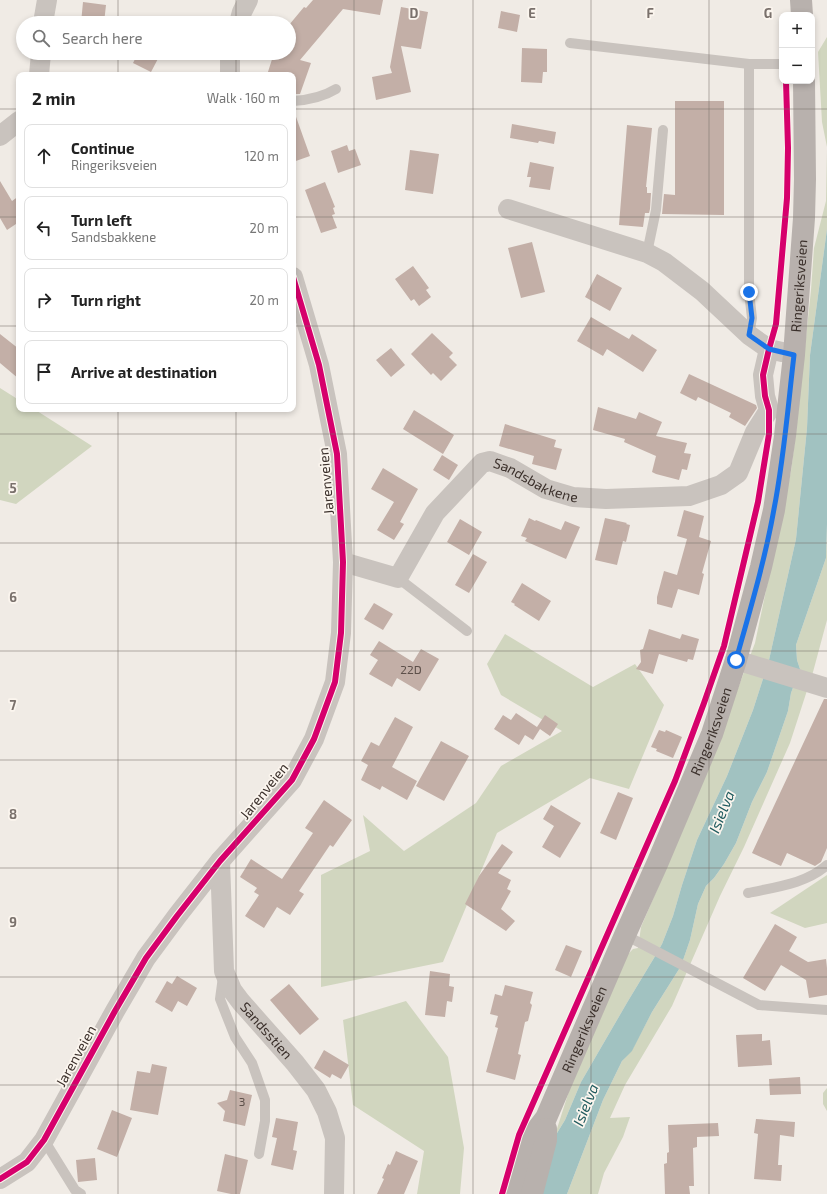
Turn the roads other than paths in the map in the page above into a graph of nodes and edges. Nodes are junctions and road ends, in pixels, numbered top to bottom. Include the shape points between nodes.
1 (47, 0) edge
2 (248, 0) edge
3 (801, 0) edge
4 (802, 12) edge
5 (44, 16) edge
6 (241, 16) edge
7 (570, 44) dead end
8 (40, 60) edge
9 (230, 60) edge
10 (749, 64) junction
11 (779, 64) edge
12 (39, 72) edge
13 (230, 72) edge
14 (804, 84) edge
15 (336, 88) dead end
16 (296, 101) edge
17 (16, 123) edge
18 (663, 130) dead end
19 (0, 136) edge
20 (508, 208) dead end
21 (647, 253) junction
22 (296, 287) edge
23 (749, 335) junction
24 (769, 349) junction
25 (794, 355) junction
26 (343, 562) junction
27 (398, 578) junction
28 (467, 632) dead end
29 (736, 660) junction
30 (827, 688) edge
31 (220, 860) junction
32 (827, 865) edge
33 (748, 894) dead end
34 (625, 935) junction
35 (224, 971) junction
36 (827, 1010) edge
37 (546, 1118) junction
38 (44, 1140) junction
39 (259, 1154) dead end
40 (0, 1179) edge
41 (81, 1194) edge
42 (334, 1194) edge
43 (514, 1194) edge
44 (532, 1194) edge

1 - 5 street
2 - 6 street
3 - 4 main road
7 - 10 lane
8 - 12 street
9 - 13 street
10 - 11 lane
10 - 23 lane via 749,292 752,318
14 - 25 main road, Ringeriksveien via 804,218
15 - 16 lane via 316,98
17 - 19 street
18 - 21 lane via 656,210
20 - 21 street
21 - 23 street via 664,262 702,291
22 - 26 street, Jarenveien via 319,365 337,454
23 - 24 street
24 - 25 street
24 - 27 street, Sandsbakkene via 763,375 769,410 755,432 738,473 721,485 689,496 606,499 573,497 546,489 510,468 490,461 482,463 435,513
25 - 29 main road, Ringeriksveien via 774,510
26 - 27 street
26 - 31 street, Jarenveien via 341,633 335,682 314,739 292,780
27 - 28 lane
29 - 30 street
29 - 34 main road, Ringeriksveien via 712,734
31 - 35 street, Sandsstien
31 - 38 street, Jarenveien via 146,958
32 - 33 lane via 819,872 796,882
34 - 36 lane via 759,1005
34 - 37 main road, Ringeriksveien
35 - 39 lane via 220,999 235,1038 252,1063 265,1100 265,1121
35 - 42 street, Sandsstien via 232,990 296,1063 316,1090 327,1112 335,1138
37 - 43 main road, Ringeriksveien via 533,1135 522,1162
37 - 44 main road, Ringeriksveien via 546,1140
38 - 40 street, Jarenveien via 26,1162
38 - 41 lane

